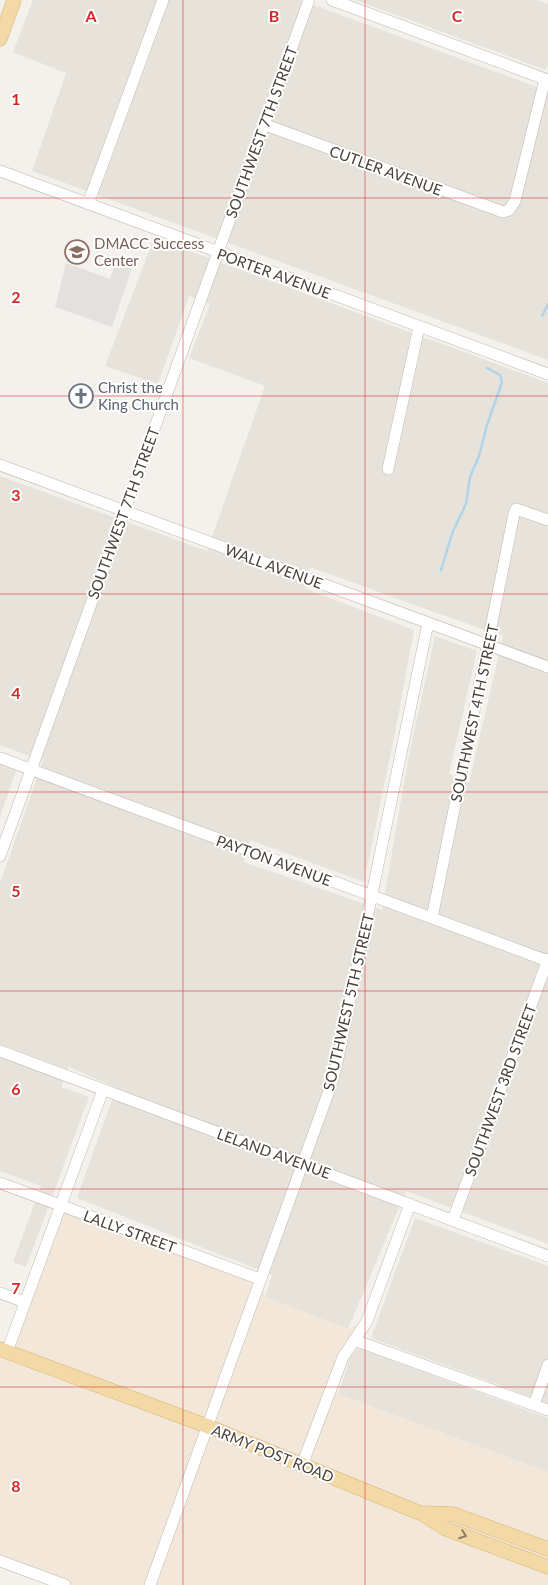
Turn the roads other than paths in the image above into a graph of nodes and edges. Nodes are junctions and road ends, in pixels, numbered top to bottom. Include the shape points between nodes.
1 (14, 0) edge
2 (163, 0) edge
3 (308, 0) edge
4 (332, 0) edge
5 (0, 39) edge
6 (546, 80) edge
7 (264, 124) junction
8 (0, 171) edge
9 (88, 204) junction
10 (217, 252) junction
11 (419, 327) junction
12 (548, 374) edge
13 (0, 465) edge
14 (388, 470) dead end
15 (124, 511) junction
16 (548, 520) edge
17 (428, 623) junction
18 (488, 645) junction
19 (548, 668) edge
20 (0, 758) edge
21 (31, 770) junction
22 (0, 856) edge
23 (372, 896) junction
24 (432, 918) junction
25 (548, 961) edge
26 (0, 1051) edge
27 (103, 1090) junction
28 (302, 1164) junction
29 (0, 1183) edge
30 (410, 1204) junction
31 (60, 1206) junction
32 (453, 1220) junction
33 (548, 1256) edge
34 (260, 1279) junction
35 (0, 1293) edge
36 (25, 1302) junction
37 (354, 1340) junction
38 (4, 1351) edge
39 (548, 1365) edge
40 (534, 1405) junction
41 (548, 1410) edge
42 (207, 1426) junction
43 (302, 1465) junction
44 (420, 1513) junction
45 (548, 1549) edge
46 (0, 1561) edge
47 (548, 1567) edge
48 (64, 1585) edge
49 (150, 1585) edge

1 - 5 main road
2 - 9 street
3 - 7 street, SOUTHWEST 7TH STREET
4 - 6 street
6 - 7 street, CUTLER AVENUE via 515,201 509,210 502,212
7 - 10 street, SOUTHWEST 7TH STREET
8 - 9 street, PORTER AVENUE
9 - 10 street, PORTER AVENUE
10 - 11 street, PORTER AVENUE
10 - 15 street, SOUTHWEST 7TH STREET
11 - 12 street, PORTER AVENUE
11 - 14 street
13 - 15 street, WALL AVENUE
15 - 17 street, WALL AVENUE
15 - 21 street, SOUTHWEST 7TH STREET
16 - 18 street, SOUTHWEST 4TH STREET via 516,509
17 - 18 street, WALL AVENUE
17 - 23 street, SOUTHWEST 5TH STREET
18 - 19 street, WALL AVENUE
18 - 24 street, SOUTHWEST 4TH STREET
20 - 21 street, PAYTON AVENUE
21 - 22 street, SOUTHWEST 7TH STREET
21 - 23 street, PAYTON AVENUE
23 - 24 street, PAYTON AVENUE
23 - 28 street, SOUTHWEST 5TH STREET via 337,1063
24 - 25 street, PAYTON AVENUE
25 - 32 street, SOUTHWEST 3RD STREET
26 - 27 street, LELAND AVENUE
27 - 28 street, LELAND AVENUE
27 - 31 street
28 - 30 street, LELAND AVENUE
28 - 34 street, SOUTHWEST 5TH STREET
29 - 31 street, LALLY STREET
30 - 32 street, LELAND AVENUE
30 - 37 street via 367,1321
31 - 34 street, LALLY STREET
31 - 36 street
32 - 33 street, LELAND AVENUE
34 - 42 street, SOUTHWEST 5TH STREET
35 - 36 street
36 - 38 street
37 - 40 street
37 - 43 street via 343,1357
38 - 42 main road, ARMY POST ROAD
39 - 40 street
40 - 41 street
42 - 43 main road, ARMY POST ROAD
42 - 49 street, SOUTHWEST 5TH STREET
43 - 44 main road, ARMY POST ROAD
44 - 45 main road, ARMY POST ROAD via 453,1514
44 -> 47 main road via 446,1529
46 - 48 street

